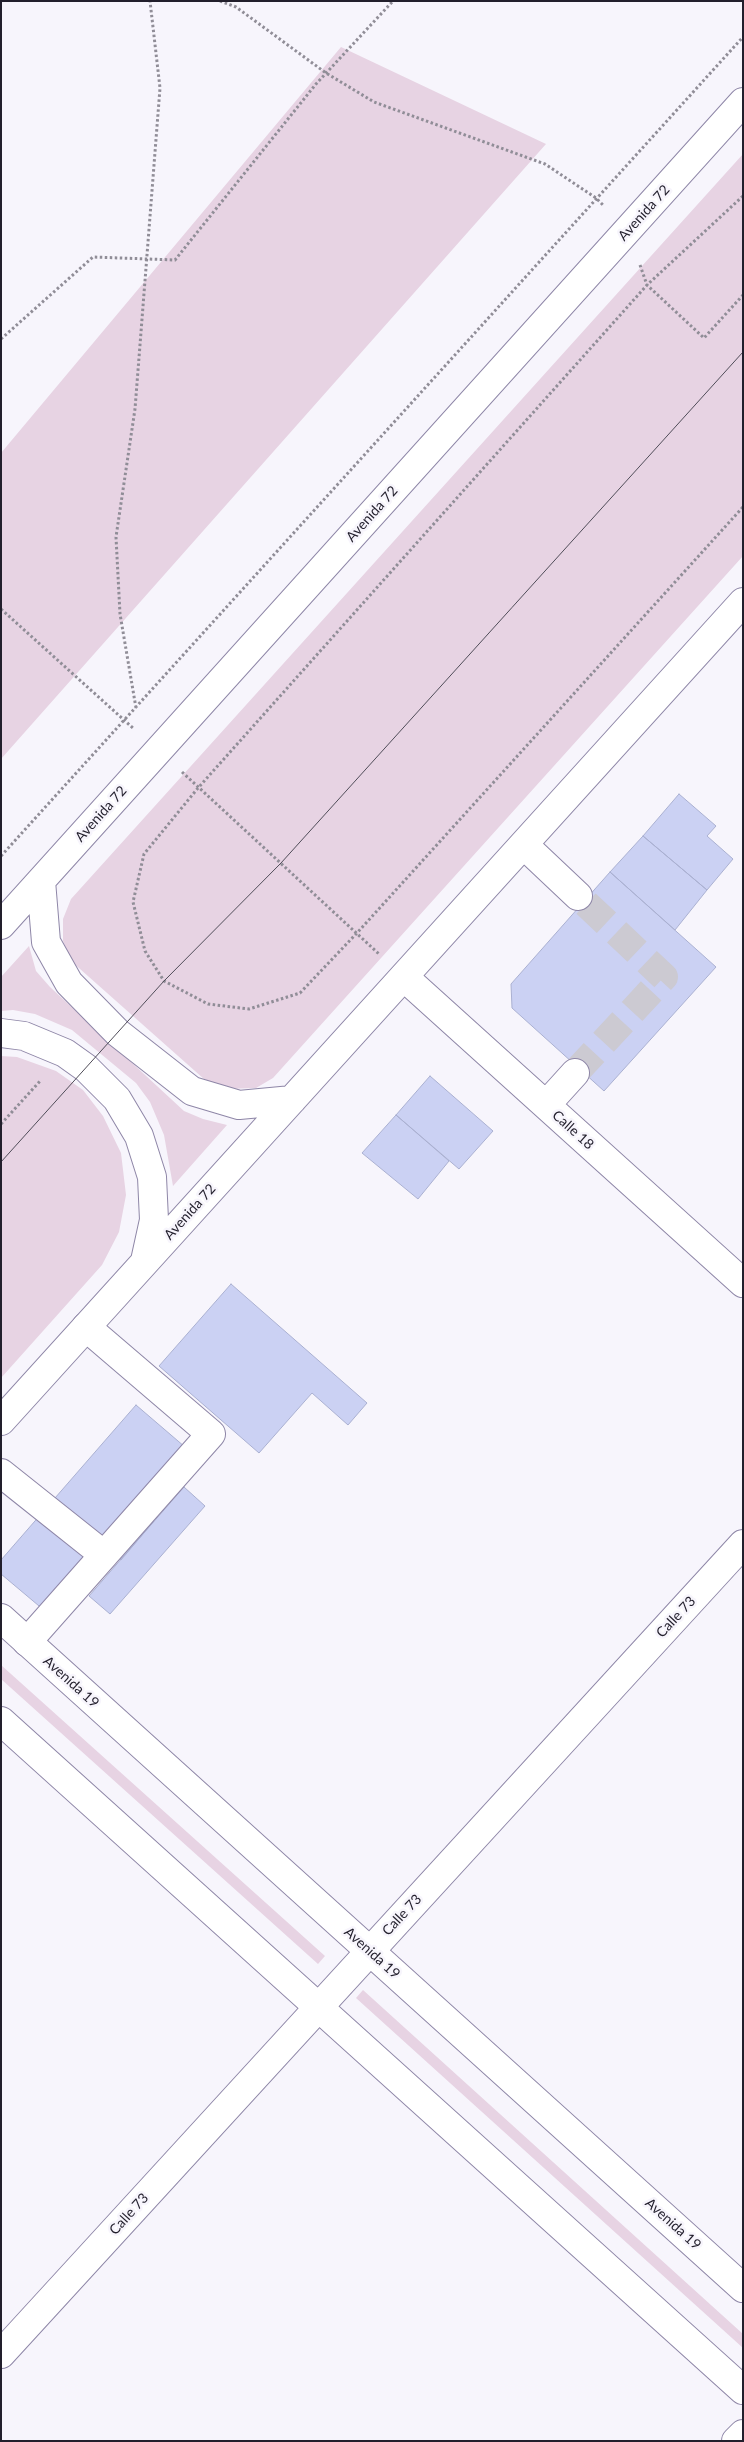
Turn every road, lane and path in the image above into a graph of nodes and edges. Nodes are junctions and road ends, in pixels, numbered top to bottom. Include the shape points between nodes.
1 (150, 1) edge
2 (220, 1) edge
3 (392, 1) edge
4 (743, 37) edge
5 (326, 73) junction
6 (743, 102) edge
7 (743, 196) edge
8 (596, 198) junction
9 (629, 230) junction
10 (148, 260) junction
11 (647, 285) junction
12 (743, 295) edge
13 (1, 339) edge
14 (743, 507) edge
15 (743, 602) edge
16 (1, 609) edge
17 (136, 709) junction
18 (125, 721) junction
19 (158, 750) junction
20 (198, 788) junction
21 (524, 845) junction
22 (1, 856) edge
23 (41, 881) junction
24 (578, 896) tunnel mouth
25 (1, 925) edge
26 (357, 933) junction
27 (404, 977) junction
28 (1, 1033) edge
29 (65, 1053) junction
30 (575, 1073) tunnel mouth
31 (292, 1100) junction
32 (546, 1105) junction
33 (1, 1124) edge
34 (145, 1262) junction
35 (743, 1283) edge
36 (86, 1328) junction
37 (1, 1421) edge
38 (1, 1473) edge
39 (743, 1544) edge
40 (104, 1554) junction
41 (1, 1618) edge
42 (27, 1642) junction
43 (1, 1721) edge
44 (370, 1951) junction
45 (318, 2007) junction
46 (743, 2288) edge
47 (1, 2354) edge
48 (743, 2390) edge
49 (743, 2434) edge
50 (736, 2441) edge

1 - 10 path via 160,88
2 - 5 path via 236,7
3 - 5 path
4 - 8 path
5 - 8 path via 389,109 546,164
5 - 10 path via 175,260
6 - 9 main road, Avenida 72
7 - 11 path
8 - 9 path
8 - 17 path
9 - 11 path
9 - 19 main road, Avenida 72
10 - 13 path via 93,258
10 - 17 path via 135,409 116,537 120,614
11 - 12 path via 704,338
11 - 20 path
14 - 26 path
15 - 21 main road, Avenida 72
16 - 18 path
17 - 18 path
18 - 19 path
18 - 22 path
19 - 20 path
19 - 23 main road, Avenida 72
20 - 26 path
20 - 26 path via 144,854 133,902 145,952 164,981 208,1004 249,1009 300,993
21 - 24 main road
21 - 27 main road, Avenida 72
23 - 25 main road, Avenida 72
23 - 31 main road via 46,942 69,983 118,1033 192,1091 239,1105
26 - 27 path
27 - 31 main road, Avenida 72
27 - 32 main road, Calle 18
28 - 29 main road via 24,1036
29 - 33 path
29 - 34 main road via 86,1068 117,1099 139,1136 152,1177 154,1220
30 - 32 main road
31 - 34 main road, Avenida 72
32 - 35 main road, Calle 18
34 - 36 main road, Avenida 72
36 - 37 main road, Avenida 72
36 - 40 main road via 211,1434
38 - 40 main road
39 - 44 main road, Calle 73
40 - 42 main road
41 - 42 main road, Avenida 19
42 - 44 main road, Avenida 19
43 - 45 main road
44 - 45 main road, Calle 73
44 - 46 main road, Avenida 19
45 - 47 main road, Calle 73
45 - 48 main road
49 - 50 main road

